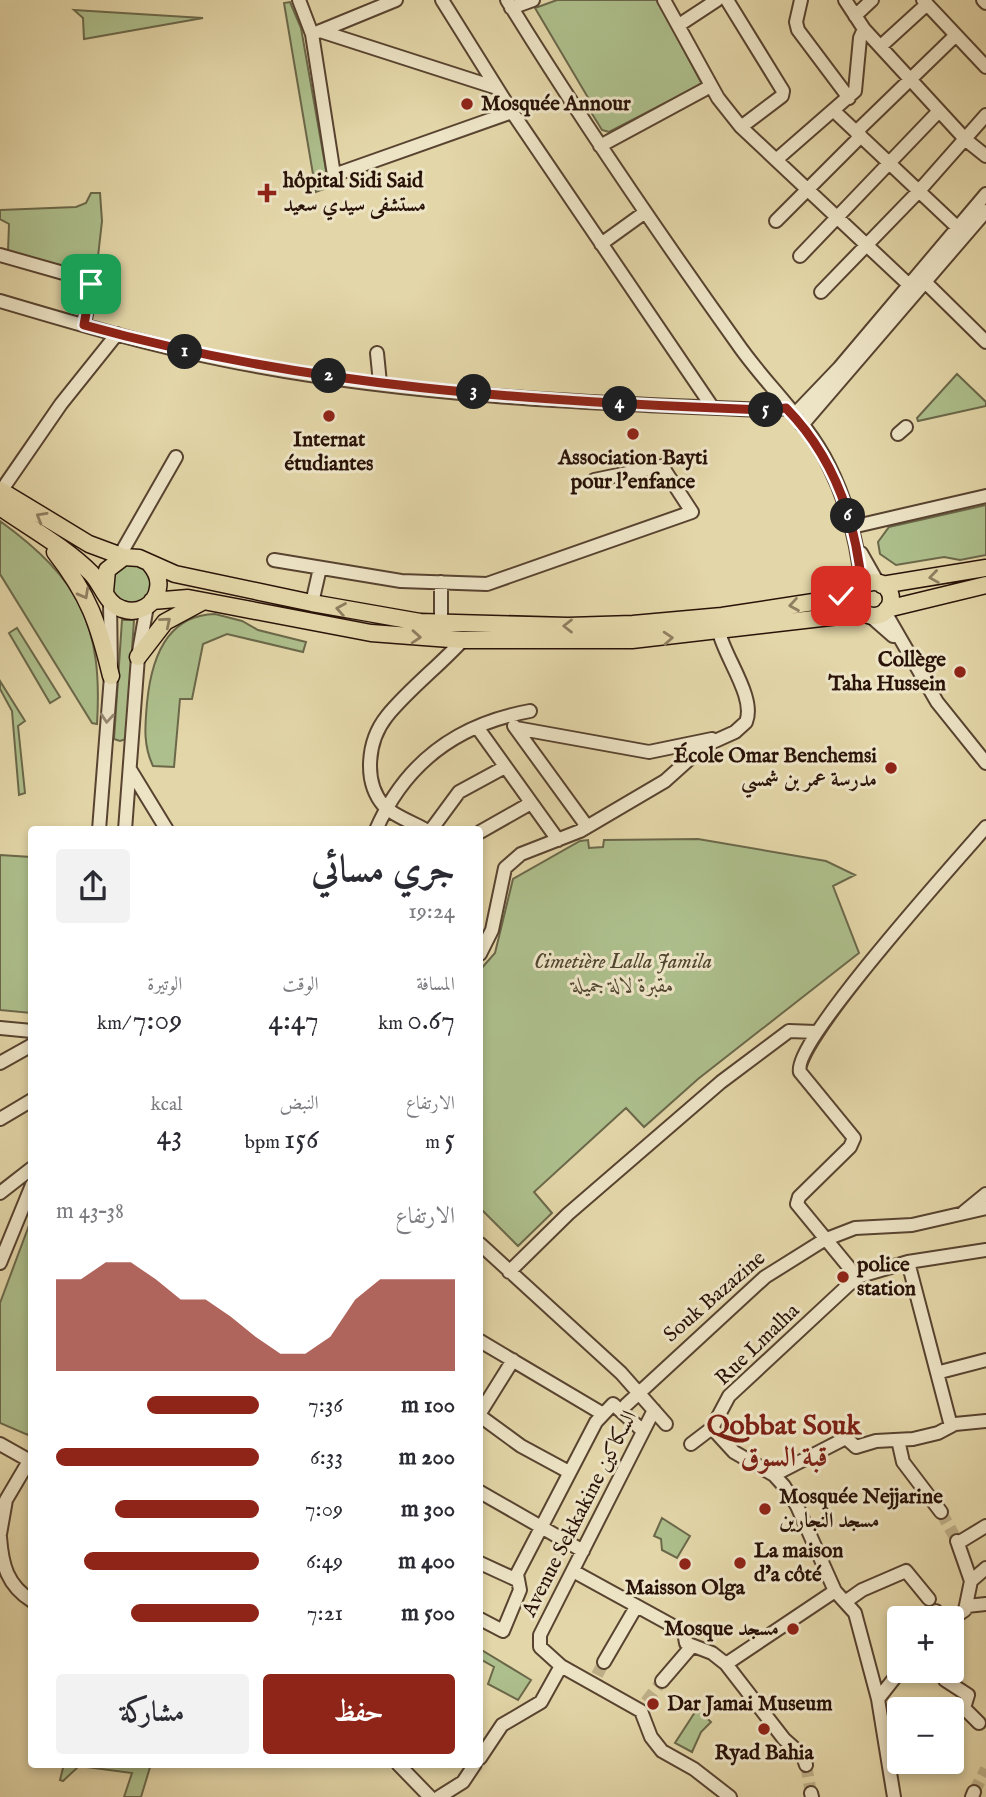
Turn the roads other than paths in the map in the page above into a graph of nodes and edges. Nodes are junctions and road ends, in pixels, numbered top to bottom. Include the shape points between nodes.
1 (299, 0) edge
2 (396, 0) edge
3 (442, 0) edge
4 (533, 0) edge
5 (664, 0) edge
6 (727, 0) edge
7 (801, 0) edge
8 (845, 0) edge
9 (872, 0) edge
10 (713, 1) edge
11 (925, 2) edge
12 (509, 4) edge
13 (855, 16) junction
14 (679, 25) junction
15 (864, 29) junction
16 (316, 33) junction
17 (956, 35) junction
18 (881, 46) junction
19 (986, 67) edge
20 (910, 77) junction
21 (711, 86) junction
22 (497, 88) junction
23 (849, 98) junction
24 (834, 111) junction
25 (939, 111) junction
26 (512, 112) junction
27 (986, 115) edge
28 (741, 127) junction
29 (859, 134) junction
30 (967, 139) junction
31 (600, 146) junction
32 (986, 156) edge
33 (776, 160) junction
34 (887, 162) junction
35 (807, 191) junction
36 (918, 192) junction
37 (986, 194) edge
38 (986, 211) edge
39 (644, 213) junction
40 (838, 220) junction
41 (776, 222) dead end
42 (958, 228) junction
43 (601, 244) junction
44 (866, 247) junction
45 (0, 256) edge
46 (800, 256) dead end
47 (917, 280) junction
48 (821, 292) dead end
49 (0, 301) edge
50 (84, 325) junction
51 (117, 334) junction
52 (986, 342) edge
53 (377, 353) dead end
54 (380, 383) junction
55 (713, 408) junction
56 (794, 416) junction
57 (176, 457) dead end
58 (594, 480) dead end
59 (0, 496) edge
60 (986, 496) edge
61 (852, 527) junction
62 (45, 538) junction
63 (124, 557) junction
64 (274, 560) dead end
65 (150, 564) junction
66 (320, 568) junction
67 (986, 568) edge
68 (441, 582) junction
69 (986, 585) edge
70 (870, 586) junction
71 (108, 597) junction
72 (204, 600) junction
73 (312, 603) junction
74 (150, 604) junction
75 (876, 612) junction
76 (441, 624) junction
77 (719, 632) junction
78 (463, 640) junction
79 (138, 657) junction
80 (111, 676) junction
81 (530, 711) dead end
82 (507, 715) junction
83 (477, 727) junction
84 (516, 728) junction
85 (717, 738) junction
86 (104, 761) junction
87 (986, 763) edge
88 (505, 767) junction
89 (130, 771) junction
90 (103, 778) junction
91 (531, 803) junction
92 (386, 807) junction
93 (586, 825) junction
94 (99, 826) edge
95 (125, 826) edge
96 (164, 826) edge
97 (378, 826) edge
98 (421, 826) edge
99 (431, 826) edge
100 (986, 827) edge
101 (483, 830) edge
102 (558, 840) junction
103 (483, 948) edge
104 (0, 1028) edge
105 (28, 1031) edge
106 (816, 1032) junction
107 (28, 1047) edge
108 (0, 1063) edge
109 (28, 1102) edge
110 (0, 1119) edge
111 (28, 1171) edge
112 (0, 1193) edge
113 (986, 1194) edge
114 (28, 1195) edge
115 (986, 1208) edge
116 (961, 1215) junction
117 (824, 1240) junction
118 (483, 1247) edge
119 (986, 1250) edge
120 (908, 1262) junction
121 (0, 1263) edge
122 (509, 1272) junction
123 (857, 1277) junction
124 (483, 1342) edge
125 (513, 1360) junction
126 (986, 1360) edge
127 (940, 1372) junction
128 (638, 1392) junction
129 (623, 1408) junction
130 (483, 1410) edge
131 (653, 1410) junction
132 (603, 1414) junction
133 (483, 1417) edge
134 (986, 1421) edge
135 (666, 1424) dead end
136 (951, 1426) junction
137 (712, 1428) junction
138 (643, 1431) junction
139 (898, 1440) junction
140 (0, 1444) edge
141 (691, 1444) dead end
142 (28, 1460) edge
143 (28, 1464) edge
144 (569, 1472) junction
145 (774, 1475) junction
146 (483, 1494) edge
147 (941, 1513) tunnel mouth
148 (986, 1526) edge
149 (540, 1527) junction
150 (0, 1535) edge
151 (583, 1551) junction
152 (483, 1564) edge
153 (986, 1568) edge
154 (573, 1571) junction
155 (517, 1580) junction
156 (971, 1581) junction
157 (835, 1591) junction
158 (28, 1598) edge
159 (929, 1599) dead end
160 (845, 1602) junction
161 (986, 1604) edge
162 (967, 1606) junction
163 (636, 1607) junction
164 (964, 1609) edge
165 (483, 1621) edge
166 (692, 1646) junction
167 (604, 1662) tunnel mouth
168 (726, 1664) junction
169 (561, 1666) junction
170 (662, 1681) tunnel mouth
171 (891, 1683) edge
172 (950, 1683) edge
173 (878, 1699) junction
174 (979, 1723) dead end
175 (483, 1754) edge
176 (806, 1765) tunnel mouth
177 (402, 1768) edge
178 (472, 1768) edge
179 (430, 1797) edge
180 (439, 1797) edge
181 (730, 1797) edge
182 (894, 1797) edge

1 - 16 street
2 - 16 street
3 - 22 street
4 - 12 street
5 - 14 street
6 - 28 street via 783,94
7 - 23 street via 798,30
8 - 13 street
9 - 13 street
10 - 14 street
11 - 17 street
11 - 18 street
12 - 31 street
13 - 15 street
14 - 21 street
15 - 18 street
15 - 23 street via 855,91
16 - 22 street
16 - 26 street via 334,175
17 - 19 street
17 - 20 street
18 - 20 street
20 - 25 street
20 - 29 street
21 - 28 street
21 - 31 street
22 - 26 street
23 - 24 street
24 - 29 street
24 - 33 street
25 - 30 street
25 - 34 street
26 - 43 street
27 - 30 street
28 - 33 street
29 - 34 street
29 - 35 street
30 - 32 street
30 - 36 street
31 - 39 street
33 - 35 street
34 - 36 street
34 - 40 street
35 - 40 street
35 - 41 street
36 - 42 street
36 - 44 street
37 - 42 street
38 - 47 street
39 - 43 street
39 - 56 street via 762,379
40 - 44 street
40 - 46 street
42 - 47 street
43 - 55 street
44 - 47 street
44 - 48 street
45 - 50 street via 88,280 91,287
47 - 52 street
47 - 56 street
49 - 50 street
50 - 51 street
51 - 54 street via 226,361
51 - 59 street via 43,430
53 - 54 street
54 - 55 street via 549,400
55 - 56 street
56 - 61 street via 828,463
57 - 63 street via 124,548
58 - 68 street via 662,466 692,512 487,584
59 - 62 main road
63 -> 59 main road via 89,544
60 - 61 street
61 - 70 street
62 - 71 main road via 93,575
62 -> 80 main road via 94,612
63 - 65 main road
63 - 71 main road via 107,570
64 - 66 street
65 - 73 main road via 198,580
65 - 74 main road via 158,581
66 - 68 street via 401,581
66 - 73 street
67 -> 70 main road
68 - 76 street
69 - 75 main road
70 - 75 main road via 857,600
70 - 75 main road via 889,593
70 -> 76 main road via 820,601 674,621 568,626
71 - 74 main road via 130,611
71 - 80 street
72 - 74 main road via 173,597
72 -> 78 main road via 371,633
79 -> 72 main road via 165,622
76 -> 73 main road
74 - 79 street
75 - 77 main road
75 - 87 street via 937,702
78 -> 77 main road via 632,640
77 - 85 street via 749,708 741,727
78 - 92 street via 382,724 368,773
79 - 89 street
80 -> 86 street
81 - 82 street
82 - 83 street
82 - 84 street
83 - 88 street
83 - 92 street via 419,764
84 - 85 street via 649,752
84 - 93 street
85 - 93 street via 665,781
86 - 89 street via 120,755
86 - 90 street
88 - 91 street
88 - 99 street via 459,792
89 - 90 street via 118,785
89 - 95 street
89 - 96 street
90 - 94 street
91 - 101 street
91 - 102 street
92 - 97 street
92 - 98 street
93 - 102 street
100 - 106 street
102 - 103 street via 522,854 505,868 492,930
104 - 105 street
106 - 117 street via 800,1070 854,1138 797,1200
106 - 122 street via 789,1031 721,1082 568,1214
107 - 108 street
109 - 110 street
111 - 112 street
113 - 116 street
114 - 121 street
115 - 116 street, Souk Bazazine
116 - 117 street, Souk Bazazine via 912,1225 855,1228
117 - 123 street
117 - 128 street, Souk Bazazine via 765,1276
118 - 122 street
119 - 120 street
120 - 123 street
120 - 127 street
122 - 128 street
123 - 137 street, Rue Lmalha via 729,1396
124 - 125 street
125 - 130 street
125 - 132 street
126 - 127 street
127 - 136 street
128 - 129 street, Souk Bazazine
128 - 131 street
129 - 132 street via 613,1404
129 - 138 street
131 - 135 street
131 - 138 street, Avenue Sekkakine السكاكين
132 - 144 street
133 - 144 street via 521,1446
134 - 136 street
136 - 139 street
137 - 141 street, Rue Lmalha
137 - 145 street via 734,1452
138 - 151 street, Avenue Sekkakine السكاكين
139 - 145 street via 854,1446 846,1438
139 - 147 street via 903,1462
140 - 142 street
143 - 150 street via 12,1488
144 - 149 street
145 - 157 street via 797,1506
146 - 149 street
148 - 156 street via 958,1542
149 - 151 street
149 - 155 street
150 - 158 street via 8,1578
151 - 154 street, Avenue Sekkakine السكاكين
152 - 155 street
153 - 156 street
154 - 163 street
154 - 169 street, Avenue Sekkakine السكاكين via 539,1641 543,1653
155 - 165 street via 520,1590 503,1631
156 - 162 street
157 - 160 street
157 - 168 street
159 - 160 street via 906,1571
160 - 173 street via 861,1629
161 - 162 street
162 - 164 street
163 - 166 street via 684,1632 684,1640
163 - 167 street
166 - 168 street
166 - 170 street
168 - 176 street
169 - 175 street via 541,1702 502,1725
169 - 181 street via 644,1707 656,1745
171 - 173 street
172 - 174 street via 968,1695 964,1709
173 - 182 street
177 - 179 street
178 - 180 street via 463,1782

